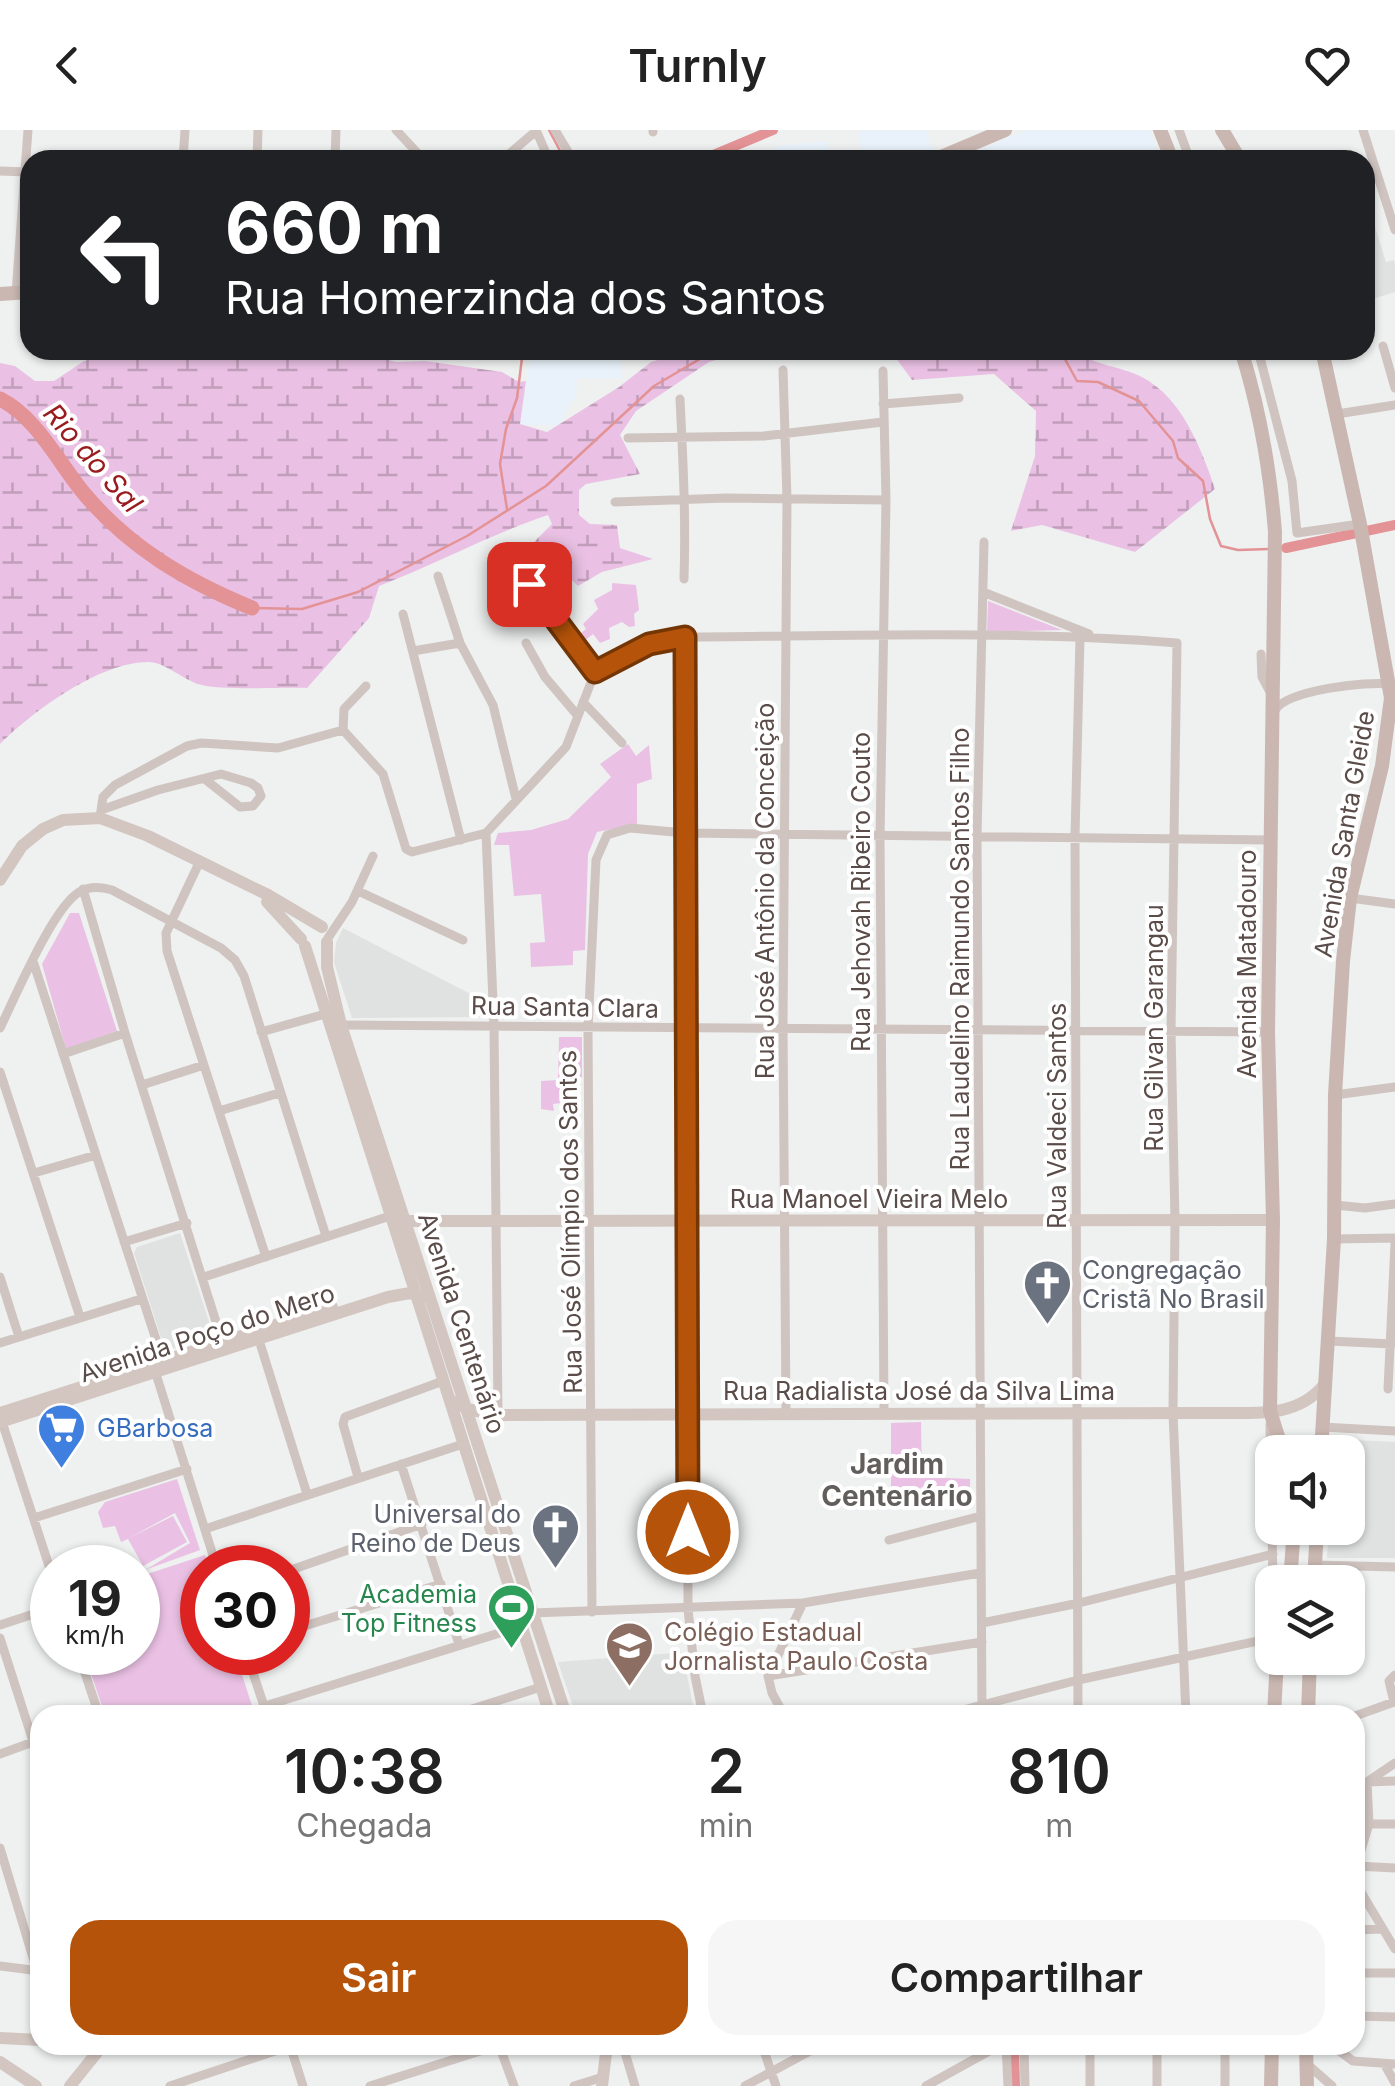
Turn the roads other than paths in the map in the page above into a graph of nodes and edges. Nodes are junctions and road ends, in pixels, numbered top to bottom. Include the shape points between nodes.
1 (396, 130) edge
2 (536, 130) edge
3 (1005, 130) edge
4 (415, 150) edge
5 (513, 150) edge
6 (958, 150) edge
7 (1375, 152) edge
8 (1390, 196) edge
9 (1395, 230) edge
10 (1383, 346) dead end
11 (1245, 360) edge
12 (1261, 360) edge
13 (1324, 360) edge
14 (783, 370) dead end
15 (883, 370) dead end
16 (1395, 388) edge
17 (960, 398) dead end
18 (680, 399) dead end
19 (884, 404) junction
20 (1395, 406) edge
21 (1338, 414) junction
22 (884, 422) junction
23 (787, 434) junction
24 (682, 436) junction
25 (628, 438) dead end
26 (787, 499) junction
27 (687, 500) junction
28 (886, 500) junction
29 (615, 502) dead end
30 (1360, 525) junction
31 (984, 542) dead end
32 (508, 551) dead end
33 (438, 576) dead end
34 (684, 578) dead end
35 (983, 592) junction
36 (403, 614) dead end
37 (882, 635) junction
38 (980, 636) junction
39 (1097, 636) junction
40 (685, 637) junction
41 (786, 637) junction
42 (1080, 637) junction
43 (460, 642) junction
44 (526, 643) dead end
45 (413, 652) junction
46 (1261, 654) dead end
47 (595, 672) junction
48 (1390, 684) junction
49 (366, 686) dead end
50 (1272, 695) junction
51 (583, 702) junction
52 (1274, 714) junction
53 (578, 716) junction
54 (343, 730) junction
55 (622, 743) dead end
56 (206, 780) junction
57 (516, 799) junction
58 (101, 814) junction
59 (486, 833) junction
60 (686, 833) junction
61 (784, 834) junction
62 (880, 836) junction
63 (977, 836) junction
64 (1075, 836) junction
65 (1175, 837) junction
66 (460, 840) junction
67 (1270, 840) junction
68 (373, 856) dead end
69 (200, 861) junction
70 (0, 878) edge
71 (236, 880) junction
72 (83, 889) junction
73 (358, 891) junction
74 (1350, 898) junction
75 (1395, 904) edge
76 (170, 922) junction
77 (326, 935) junction
78 (462, 940) dead end
79 (303, 943) junction
80 (34, 961) junction
81 (326, 1014) junction
82 (341, 1025) junction
83 (494, 1026) junction
84 (783, 1026) junction
85 (0, 1028) edge
86 (687, 1028) junction
87 (588, 1029) junction
88 (880, 1030) junction
89 (980, 1031) junction
90 (1171, 1031) junction
91 (261, 1032) junction
92 (1268, 1032) junction
93 (1076, 1033) junction
94 (125, 1034) junction
95 (63, 1054) junction
96 (204, 1065) junction
97 (0, 1072) edge
98 (142, 1085) junction
99 (1395, 1087) edge
100 (279, 1092) junction
101 (1335, 1096) junction
102 (219, 1111) junction
103 (96, 1155) junction
104 (34, 1173) junction
105 (1395, 1204) edge
106 (1335, 1205) junction
107 (390, 1216) junction
108 (591, 1220) junction
109 (786, 1220) junction
110 (1273, 1220) junction
111 (405, 1221) junction
112 (1176, 1221) junction
113 (494, 1222) junction
114 (689, 1222) junction
115 (882, 1222) junction
116 (980, 1222) junction
117 (1077, 1222) junction
118 (187, 1223) junction
119 (326, 1236) junction
120 (1334, 1239) junction
121 (1395, 1241) edge
122 (124, 1242) junction
123 (266, 1257) junction
124 (0, 1277) edge
125 (204, 1277) junction
126 (421, 1293) junction
127 (141, 1299) junction
128 (80, 1317) junction
129 (19, 1337) junction
130 (259, 1340) junction
131 (1329, 1342) junction
132 (0, 1343) edge
133 (1392, 1344) edge
134 (224, 1347) junction
135 (202, 1354) junction
136 (163, 1361) junction
137 (156, 1374) junction
138 (443, 1381) junction
139 (1324, 1386) junction
140 (1388, 1389) dead end
141 (450, 1400) junction
142 (467, 1409) junction
143 (1270, 1411) junction
144 (786, 1412) junction
145 (884, 1413) junction
146 (981, 1413) junction
147 (1078, 1413) junction
148 (1173, 1413) junction
149 (689, 1414) junction
150 (498, 1415) junction
151 (592, 1416) junction
152 (1, 1419) edge
153 (1322, 1427) junction
154 (1395, 1432) edge
155 (1278, 1435) edge
156 (1322, 1435) edge
157 (463, 1444) junction
158 (402, 1464) junction
159 (187, 1469) junction
160 (358, 1477) junction
161 (307, 1494) junction
162 (981, 1516) junction
163 (34, 1518) junction
164 (422, 1524) junction
165 (205, 1529) junction
166 (889, 1540) dead end
167 (43, 1545) edge
168 (210, 1545) edge
169 (1316, 1545) edge
170 (1273, 1554) junction
171 (310, 1563) edge
172 (1273, 1565) edge
173 (1315, 1565) edge
174 (1365, 1566) edge
175 (1395, 1567) edge
176 (980, 1573) junction
177 (1178, 1576) junction
178 (440, 1584) junction
179 (803, 1603) junction
180 (1079, 1603) junction
181 (688, 1610) junction
182 (592, 1612) junction
183 (532, 1613) junction
184 (30, 1616) edge
185 (982, 1623) junction
186 (310, 1624) edge
187 (0, 1626) edge
188 (522, 1626) junction
189 (0, 1638) edge
190 (1255, 1641) edge
191 (982, 1642) junction
192 (459, 1644) junction
193 (1184, 1656) junction
194 (86, 1675) edge
195 (254, 1675) edge
196 (1277, 1675) edge
197 (1309, 1675) edge
198 (1395, 1675) edge
199 (768, 1676) junction
200 (544, 1680) junction
201 (1078, 1680) junction
202 (96, 1705) edge
203 (264, 1705) edge
204 (283, 1705) edge
205 (479, 1705) edge
206 (548, 1705) edge
207 (560, 1705) edge
208 (701, 1705) edge
209 (779, 1705) edge
210 (982, 1705) edge
211 (1003, 1705) edge
212 (1078, 1705) edge
213 (1186, 1705) edge
214 (1275, 1705) edge
215 (1308, 1705) edge
216 (1394, 1706) edge
217 (1365, 1713) edge
218 (30, 1733) edge
219 (30, 1743) edge
220 (0, 1754) edge
221 (1395, 1763) edge
222 (1395, 1781) edge
223 (1368, 1782) junction
224 (1369, 1824) junction
225 (1395, 1824) edge
226 (1365, 1838) edge
227 (0, 1848) edge
228 (1365, 1868) edge
229 (1395, 1868) edge
230 (1365, 1899) edge
231 (1383, 1929) junction
232 (1365, 1930) edge
233 (30, 1943) edge
234 (1395, 1950) edge
235 (0, 1966) edge
236 (30, 1970) edge
237 (1365, 1973) edge
238 (1395, 1973) edge
239 (1365, 2016) edge
240 (1395, 2017) edge
241 (0, 2038) edge
242 (30, 2041) edge
243 (97, 2055) edge
244 (261, 2055) edge
245 (294, 2055) edge
246 (453, 2055) edge
247 (467, 2055) edge
248 (503, 2055) edge
249 (605, 2055) edge
250 (626, 2055) edge
251 (765, 2055) edge
252 (802, 2055) edge
253 (984, 2055) edge
254 (1004, 2055) edge
255 (1024, 2055) edge
256 (1090, 2055) edge
257 (1157, 2055) edge
258 (1225, 2055) edge
259 (1272, 2055) edge
260 (1307, 2055) edge
261 (1344, 2055) edge
262 (454, 2059) junction
263 (0, 2062) edge
264 (1307, 2064) junction
265 (1390, 2064) edge
266 (771, 2071) junction
267 (81, 2079) edge
268 (602, 2082) edge
269 (1395, 2083) edge
270 (36, 2086) edge
271 (70, 2086) edge
272 (170, 2086) edge
273 (303, 2086) edge
274 (370, 2086) edge
275 (514, 2086) edge
276 (574, 2086) edge
277 (634, 2086) edge
278 (744, 2086) edge
279 (776, 2086) edge
280 (926, 2086) edge
281 (1008, 2086) edge
282 (1024, 2086) edge
283 (1090, 2086) edge
284 (1157, 2086) edge
285 (1225, 2086) edge
286 (1271, 2086) edge
287 (1307, 2086) edge
288 (1332, 2086) edge

1 - 4 street
2 - 5 street
3 - 6 main road
7 - 8 street
8 - 9 street
10 - 16 street
11 - 50 main road, Avenida Matadouro via 1269,467 1275,532
12 - 30 street via 1292,480 1297,533
13 - 21 main road, Avenida Santa Gleide
14 - 23 street, Rua José Antônio da Conceição
15 - 19 street, Rua Jehovah Ribeiro Couto
17 - 19 street
18 - 24 street
19 - 22 street, Rua Jehovah Ribeiro Couto
20 - 21 street
21 - 30 main road, Avenida Santa Gleide
22 - 23 street
22 - 28 street, Rua Jehovah Ribeiro Couto
23 - 24 street
23 - 26 street, Rua José Antônio da Conceição
24 - 25 street
24 - 27 street
26 - 27 street
26 - 28 street
26 - 41 street, Rua José Antônio da Conceição
27 - 29 street
27 - 34 street
28 - 37 street, Rua Jehovah Ribeiro Couto
30 - 48 main road, Avenida Santa Gleide
31 - 35 street, Rua Laudelino Raimundo Santos Filho
32 - 47 street
33 - 43 street
35 - 38 street, Rua Laudelino Raimundo Santos Filho
35 - 39 street
36 - 45 street
37 - 38 street
37 - 41 street
37 - 62 street, Rua Jehovah Ribeiro Couto
38 - 42 street
38 - 63 street, Rua Laudelino Raimundo Santos Filho
39 - 42 street
39 - 65 street, Rua Gilvan Garangau via 1177,642
40 - 41 street
40 - 47 street via 649,644
40 - 60 street
41 - 61 street, Rua José Antônio da Conceição
42 - 64 street, Rua Valdeci Santos
43 - 45 street
43 - 57 street via 489,694
44 - 53 street
45 - 66 street
46 - 50 street
47 - 51 street
48 - 52 street via 1290,696
48 - 74 main road, Avenida Santa Gleide via 1382,766
49 - 54 street via 344,709
50 - 52 main road, Avenida Matadouro
51 - 53 street
51 - 55 street
52 - 67 main road, Avenida Matadouro
53 - 57 street via 566,747
54 - 58 street via 278,748 187,746 115,785 103,797
54 - 66 street via 383,774 403,844 412,852
56 - 56 street via 240,808 261,796 256,786 229,776
56 - 58 street via 158,790
57 - 59 street
58 - 69 street
58 - 70 street via 43,829
59 - 66 street
59 - 83 street
60 - 61 street
60 - 86 street
60 - 87 street, Rua José Olímpio dos Santos via 630,828 608,835 596,860
61 - 62 street
61 - 84 street, Rua José Antônio da Conceição
62 - 63 street
62 - 88 street, Rua Jehovah Ribeiro Couto
63 - 64 street
63 - 89 street, Rua Laudelino Raimundo Santos Filho
64 - 65 street
64 - 93 street, Rua Valdeci Santos
65 - 67 street
65 - 90 street, Rua Gilvan Garangau
67 - 92 main road, Avenida Matadouro
68 - 73 street
69 - 71 street
69 - 76 street
71 - 77 street
71 - 79 street via 278,911
72 - 76 street via 112,890
72 - 80 street via 61,910
72 - 94 street
73 - 77 street
73 - 78 street
74 - 75 street
74 - 101 main road, Avenida Santa Gleide
76 - 91 street via 235,960
76 - 96 street via 166,951
77 - 79 street via 317,950
77 - 79 street via 310,925
77 - 82 street, Avenida Centenário
79 - 81 street, Avenida Centenário
80 - 85 street
80 - 95 street
81 - 91 street
81 - 107 street, Avenida Centenário
82 - 83 street, Rua Santa Clara
82 - 111 street, Avenida Centenário
83 - 87 street, Rua Santa Clara
83 - 113 street
84 - 86 street, Rua Santa Clara
84 - 88 street, Rua Santa Clara
84 - 109 street, Rua José Antônio da Conceição
86 - 87 street, Rua Santa Clara
86 - 114 street
87 - 108 street, Rua José Olímpio dos Santos
88 - 89 street, Rua Santa Clara
88 - 115 street, Rua Jehovah Ribeiro Couto
89 - 93 street, Rua Santa Clara
89 - 116 street, Rua Laudelino Raimundo Santos Filho
90 - 92 street, Rua Santa Clara
90 - 93 street, Rua Santa Clara
90 - 112 street, Rua Gilvan Garangau
91 - 100 street
92 - 110 main road, Avenida Matadouro
93 - 117 street, Rua Valdeci Santos
94 - 95 street
94 - 98 street
95 - 103 street
96 - 98 street
96 - 102 street
97 - 104 street
98 - 118 street
99 - 101 street
100 - 102 street
100 - 119 street
101 - 106 main road, Avenida Santa Gleide via 1344,1164
102 - 123 street
103 - 104 street
103 - 122 street
104 - 128 street
105 - 106 street
106 - 120 main road, Avenida Santa Gleide
107 - 119 street
107 - 126 street, Avenida Centenário
108 - 113 street, Rua Manoel Vieira Melo
108 - 114 street, Rua Manoel Vieira Melo
108 - 151 street, Rua José Olímpio dos Santos
109 - 114 street, Rua Manoel Vieira Melo
109 - 115 street, Rua Manoel Vieira Melo
109 - 144 street, Rua José Antônio da Conceição
110 - 112 street, Rua Manoel Vieira Melo
110 - 143 main road, Avenida Matadouro
111 - 113 street, Rua Manoel Vieira Melo
111 - 126 street, Avenida Centenário
112 - 117 street, Rua Manoel Vieira Melo
112 - 148 street, Rua Gilvan Garangau
113 - 150 street
114 - 149 street
115 - 116 street, Rua Manoel Vieira Melo
115 - 145 street, Rua Jehovah Ribeiro Couto
116 - 117 street, Rua Manoel Vieira Melo
116 - 146 street, Rua Laudelino Raimundo Santos Filho
117 - 147 street, Rua Valdeci Santos
118 - 122 street
118 - 125 street
119 - 123 street
120 - 121 street
120 - 131 main road, Avenida Santa Gleide
121 - 133 street
122 - 127 street
123 - 125 street
124 - 129 street
125 - 134 street
126 - 130 street, Avenida Poço do Mero via 388,1297
126 - 134 street, Avenida Poço do Mero via 403,1286
126 - 138 street, Avenida Centenário
126 - 142 street, Avenida Centenário
127 - 128 street
127 - 136 street
128 - 129 street
129 - 132 street
130 - 134 street, Avenida Poço do Mero
130 - 161 street
131 - 133 street
131 - 139 main road, Avenida Santa Gleide
133 - 140 street
134 - 135 street, Avenida Poço do Mero
135 - 136 street, Avenida Poço do Mero
135 - 137 street, Avenida Poço do Mero
136 - 152 street, Avenida Poço do Mero
137 - 152 street, Avenida Poço do Mero
137 - 159 street
138 - 141 street, Avenida Centenário
138 - 160 street via 348,1414 343,1424
139 - 143 street via 1298,1407
139 - 153 main road, Avenida Santa Gleide
141 - 142 street, Rua Radialista José da Silva Lima
141 - 157 street, Avenida Centenário
142 - 150 street, Rua Radialista José da Silva Lima
142 - 183 street, Avenida Centenário
143 - 148 street, Rua Radialista José da Silva Lima
143 - 155 main road
143 - 170 street, Avenida Matadouro
144 - 145 street, Rua Radialista José da Silva Lima
144 - 149 street, Rua Radialista José da Silva Lima
145 - 146 street, Rua Radialista José da Silva Lima
146 - 147 street, Rua Radialista José da Silva Lima
146 - 162 street, Rua Laudelino Raimundo Santos Filho
147 - 148 street, Rua Radialista José da Silva Lima
147 - 180 street, Rua Valdeci Santos
148 - 177 street, Rua Gilvan Garangau
149 - 151 street, Rua Radialista José da Silva Lima
149 - 181 street
150 - 151 street, Rua Radialista José da Silva Lima
151 - 182 street, Rua José Olímpio dos Santos
152 - 163 street
153 - 154 street
153 - 156 main road, Avenida Santa Gleide
157 - 158 street
157 - 188 street, Avenida Centenário
158 - 160 street
158 - 164 street
159 - 163 street
159 - 165 street
160 - 161 street
161 - 165 street
162 - 166 street
162 - 176 street, Rua Laudelino Raimundo Santos Filho
163 - 167 street
164 - 171 street
164 - 178 street
165 - 168 street
169 - 173 main road
170 - 172 street, Avenida Matadouro
170 - 177 street
174 - 175 street
176 - 179 street
176 - 185 street, Rua Laudelino Raimundo Santos Filho
177 - 180 street
177 - 193 street, Rua Gilvan Garangau
178 - 186 street
178 - 192 street
179 - 181 street
179 - 199 street
180 - 185 street
180 - 201 street, Rua Valdeci Santos
181 - 182 street
181 - 208 street
182 - 183 street
183 - 200 street, Avenida Centenário
184 - 187 street
185 - 191 street, Rua Laudelino Raimundo Santos Filho
188 - 192 street
188 - 200 street, Avenida Centenário
189 - 218 street
190 - 193 street
191 - 199 street
191 - 210 street, Rua Laudelino Raimundo Santos Filho
192 - 204 street
193 - 201 street
193 - 213 street, Rua Gilvan Garangau
194 - 202 street
195 - 203 street
196 - 214 main road
197 - 215 main road
198 - 216 street via 1389,1680
199 - 209 street
200 - 205 street
200 - 206 street, Avenida Centenário
200 - 207 street, Avenida Centenário
201 - 211 street
201 - 212 street, Rua Valdeci Santos
216 - 217 street
219 - 220 street
221 - 223 street
222 - 223 street
223 - 224 street
224 - 225 street
224 - 226 street
227 - 233 street
228 - 229 street
230 - 231 street
231 - 232 street
231 - 234 street
235 - 236 street
237 - 238 street
239 - 240 street
241 - 242 street
243 - 267 street
244 - 272 street
245 - 273 street
246 - 262 street
247 - 262 street
248 - 275 street
249 - 268 street
250 - 277 street
251 - 266 street
252 - 266 street
253 - 280 street
254 - 281 street
255 - 282 street
256 - 283 street
257 - 284 street
258 - 285 street
259 - 286 main road
260 - 264 main road
261 - 265 street
262 - 274 street
263 - 270 street
264 - 287 main road
264 - 288 street
265 - 269 street
266 - 278 street
266 - 279 street
267 - 271 street
268 - 276 street

